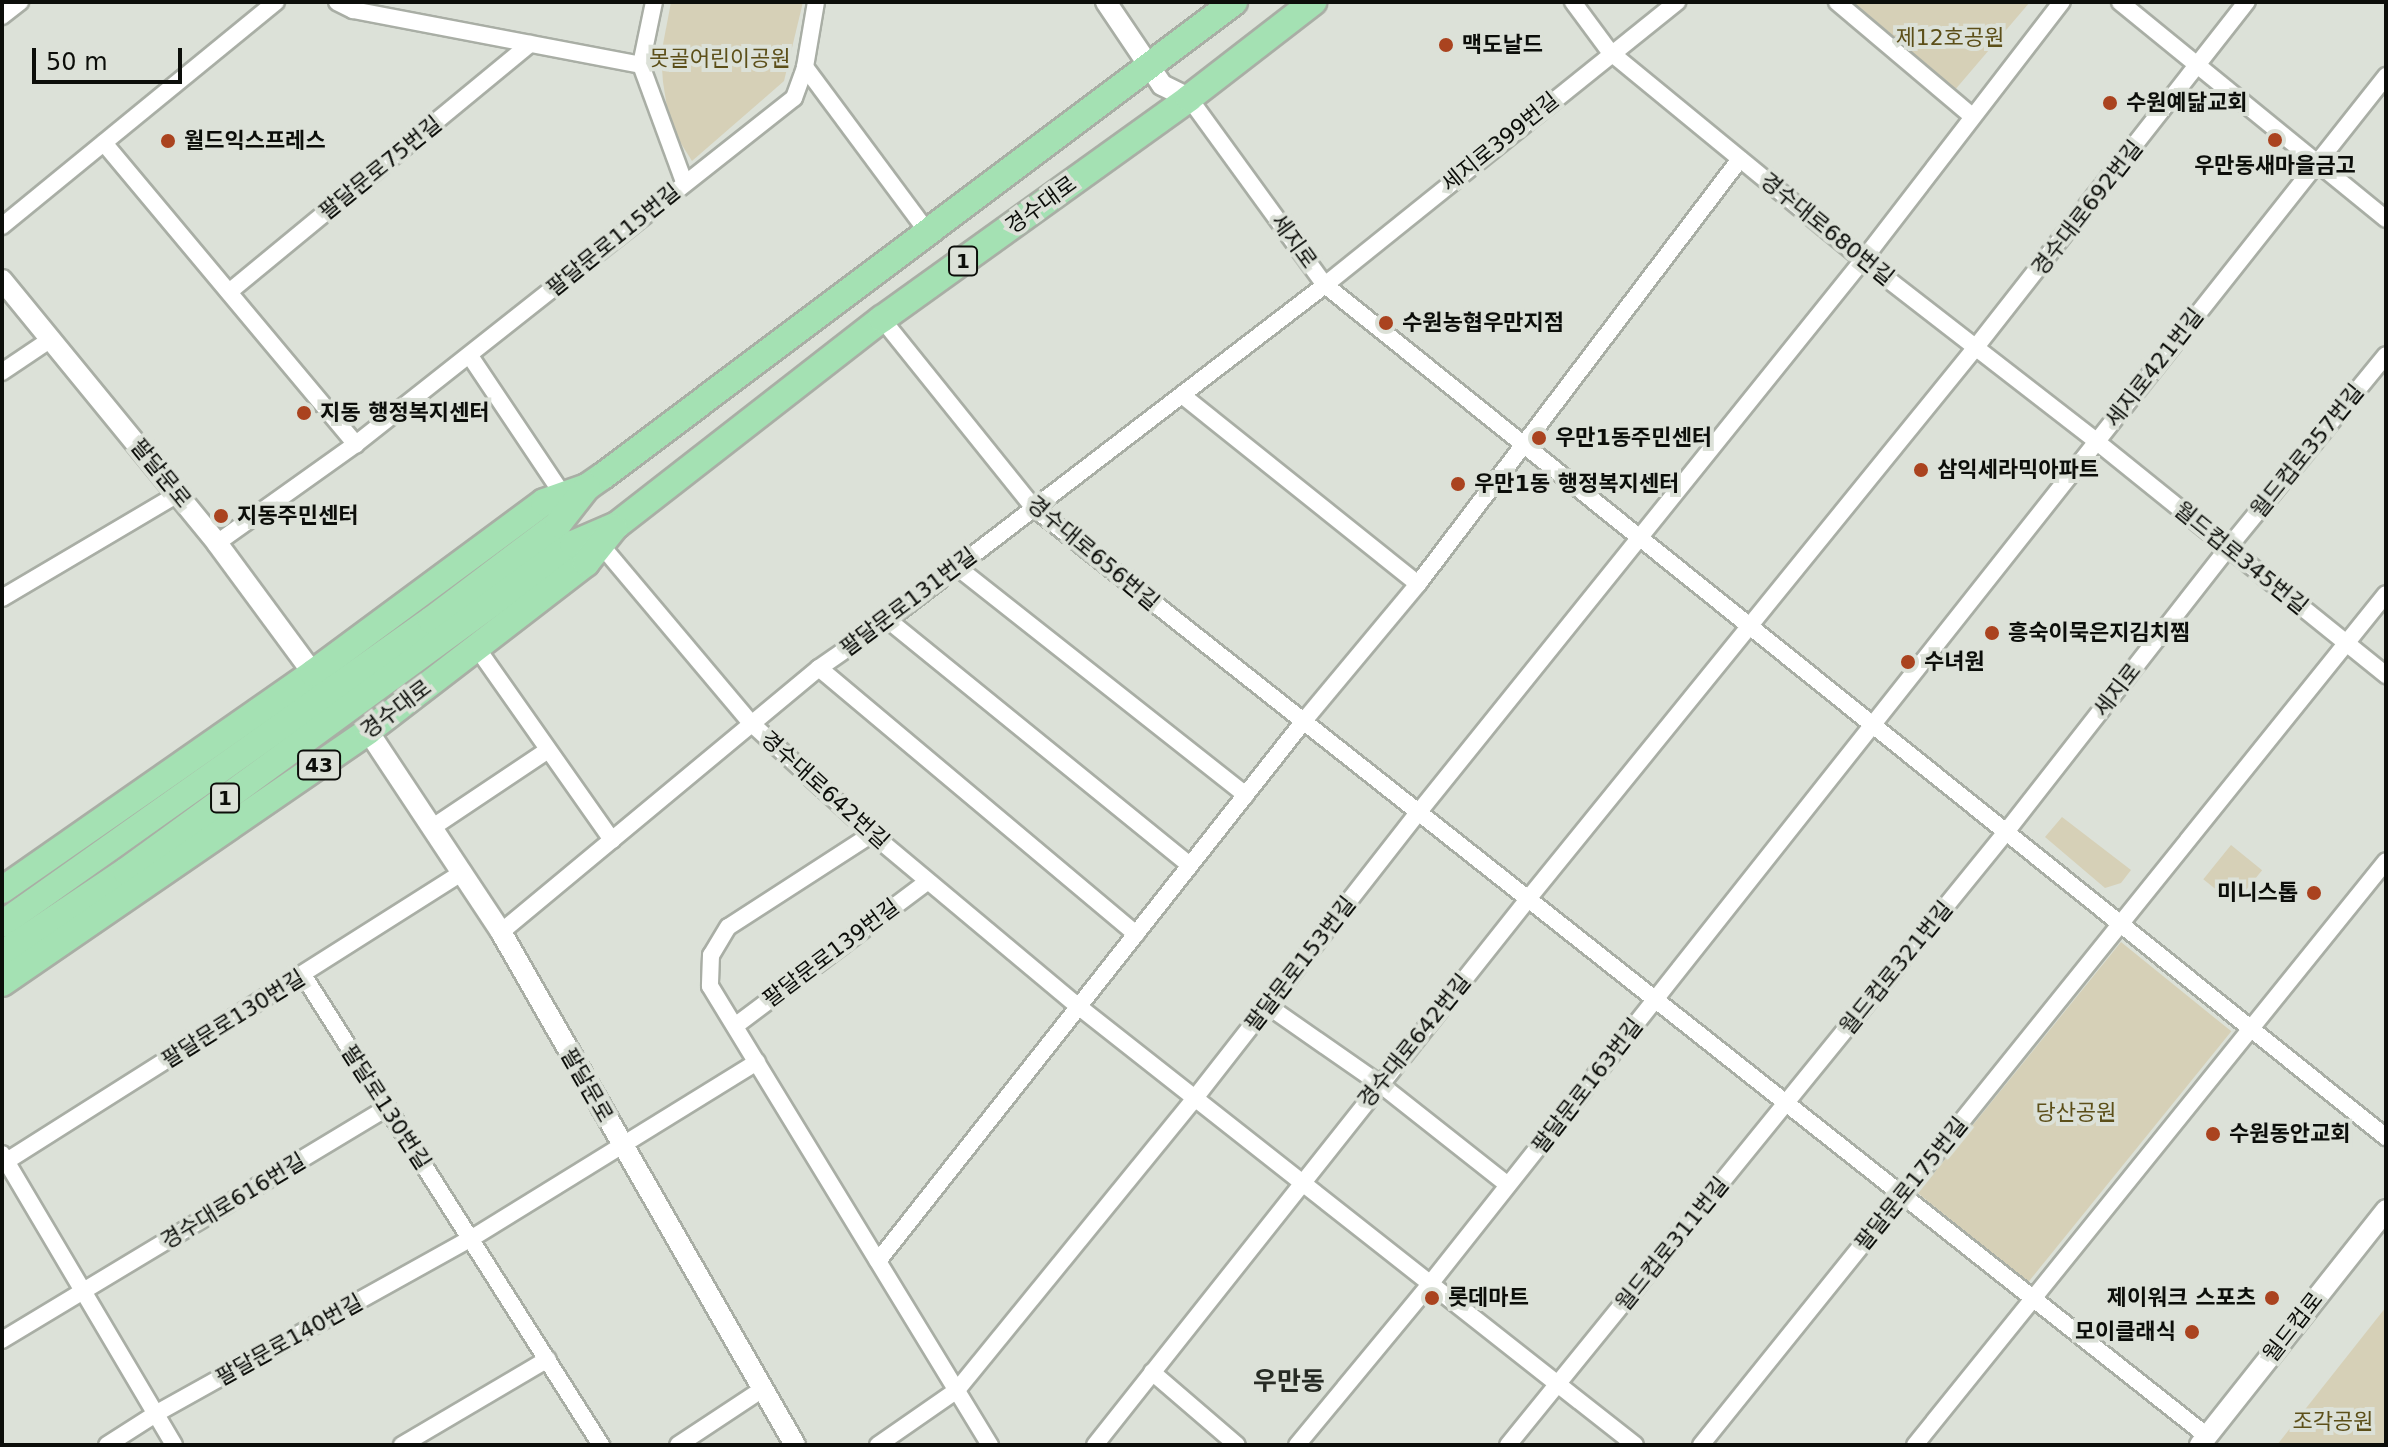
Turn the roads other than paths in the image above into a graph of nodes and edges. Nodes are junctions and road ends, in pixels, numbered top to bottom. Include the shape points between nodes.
1 (20, 2) edge
2 (276, 2) edge
3 (337, 2) edge
4 (654, 2) edge
5 (816, 2) edge
6 (1106, 2) edge
7 (1234, 2) edge
8 (1313, 2) edge
9 (1573, 2) edge
10 (1677, 2) edge
11 (1837, 2) edge
12 (2062, 2) edge
13 (2120, 2) edge
14 (2247, 2) edge
15 (2, 16) edge
16 (530, 44) junction
17 (1610, 52) junction
18 (1147, 64) junction
19 (641, 65) junction
20 (805, 67) junction
21 (2197, 68) junction
22 (2386, 76) edge
23 (1189, 98) junction
24 (1972, 116) junction
25 (104, 143) junction
26 (1740, 159) junction
27 (2317, 163) junction
28 (684, 182) junction
29 (2386, 219) edge
30 (2, 226) edge
31 (927, 231) junction
32 (1863, 260) junction
33 (2, 280) edge
34 (1325, 285) junction
35 (229, 292) junction
36 (882, 319) junction
37 (51, 339) junction
38 (1976, 347) junction
39 (2386, 355) edge
40 (470, 356) junction
41 (2, 372) edge
42 (1182, 395) junction
43 (2096, 441) junction
44 (356, 444) junction
45 (1522, 446) junction
46 (575, 491) junction
47 (178, 494) junction
48 (1034, 508) junction
49 (609, 535) junction
50 (1642, 535) junction
51 (217, 543) junction
52 (2228, 548) junction
53 (957, 567) junction
54 (1418, 584) junction
55 (2386, 594) edge
56 (2, 598) edge
57 (888, 620) junction
58 (1750, 623) junction
59 (437, 628) junction
60 (2347, 644) junction
61 (477, 648) junction
62 (819, 668) junction
63 (313, 673) junction
64 (2386, 675) edge
65 (1303, 722) junction
66 (751, 723) junction
67 (1873, 724) junction
68 (368, 731) junction
69 (548, 750) junction
70 (1246, 795) junction
71 (1418, 813) junction
72 (433, 827) junction
73 (2006, 832) junction
74 (872, 834) junction
75 (612, 840) junction
76 (2386, 861) edge
77 (1190, 865) junction
78 (463, 872) junction
79 (928, 881) junction
80 (2, 890) edge
81 (1528, 899) junction
82 (2120, 923) junction
83 (2, 924) edge
84 (501, 932) junction
85 (1136, 934) junction
86 (2, 954) edge
87 (303, 975) junction
88 (2, 983) edge
89 (1655, 1000) junction
90 (1078, 1006) junction
91 (1268, 1006) junction
92 (735, 1026) junction
93 (2252, 1029) junction
94 (757, 1062) junction
95 (1380, 1084) junction
96 (1195, 1098) junction
97 (1787, 1104) junction
98 (385, 1109) junction
99 (2386, 1137) edge
100 (620, 1144) junction
101 (4, 1160) edge
102 (1301, 1182) junction
103 (1508, 1185) junction
104 (1903, 1195) junction
105 (2386, 1210) edge
106 (472, 1238) junction
107 (878, 1261) junction
108 (1430, 1284) junction
109 (81, 1292) junction
110 (2033, 1298) junction
111 (2, 1340) edge
112 (548, 1359) junction
113 (1152, 1372) junction
114 (1558, 1384) junction
115 (761, 1390) junction
116 (957, 1390) junction
117 (157, 1413) junction
118 (2204, 1440) edge
119 (107, 1445) edge
120 (174, 1445) edge
121 (402, 1445) edge
122 (601, 1445) edge
123 (678, 1445) edge
124 (795, 1445) edge
125 (878, 1445) edge
126 (990, 1445) edge
127 (1095, 1445) edge
128 (1237, 1445) edge
129 (1297, 1445) edge
130 (1508, 1445) edge
131 (1635, 1445) edge
132 (1701, 1445) edge
133 (1915, 1445) edge

1 - 15 street
2 - 25 street
3 - 16 street via 353,10
4 - 19 street
5 - 20 street, 팔달문로115번길
6 - 18 street, 세지로
7 - 18 main road, 1
8 - 23 main road, 경수대로 / 1
9 - 17 street, 경수대로680번길
10 - 17 street, 세지로399번길
11 - 24 street
12 - 24 street
13 - 21 street
14 - 21 street, 경수대로692번길
16 - 19 street
16 - 35 street, 팔달문로75번길
17 - 26 street, 경수대로680번길
17 - 34 street, 세지로399번길
18 - 23 street, 세지로 via 1162,85
18 - 31 main road, 1
19 - 28 street
20 - 28 street, 팔달문로115번길 via 794,98
20 - 31 street
21 - 27 street
21 - 38 street, 경수대로692번길
22 - 27 street, 세지로421번길
23 - 34 street, 세지로
23 - 36 main road, 경수대로 / 1
24 - 32 street
25 - 30 street
25 - 35 street
26 - 32 street, 경수대로680번길
26 - 45 street
27 - 29 street
27 - 43 street, 세지로421번길
28 - 40 street, 팔달문로115번길
31 - 46 main road, 1
32 - 38 street, 경수대로680번길
32 - 50 street
33 - 37 street, 팔달문로
34 - 42 street, 팔달문로131번길
34 - 45 street, 세지로
35 - 44 street
36 - 48 street, 경수대로656번길
36 - 49 main road, 경수대로 / 1
37 - 41 street
37 - 47 street, 팔달문로
38 - 43 street, 경수대로680번길
38 - 58 street
39 - 52 street, 월드컵로357번길
40 - 44 street, 팔달문로115번길
40 - 46 street
42 - 48 street, 팔달문로131번길
42 - 54 street
43 - 52 street, 월드컵로345번길
43 - 67 street, 세지로421번길
44 - 51 street, 팔달문로115번길
45 - 50 street, 세지로
45 - 54 street
46 - 59 main road, 1 via 558,524
46 - 63 main road via 544,502
47 - 51 street, 팔달문로
47 - 56 street
48 - 53 street, 팔달문로131번길
48 - 65 street, 경수대로656번길
49 - 59 main road, 경수대로 / 1 via 573,544
49 - 61 main road, 경수대로 / 43 via 586,563
49 - 66 street, 경수대로642번길
50 - 58 street, 세지로
50 - 71 street, 팔달문로153번길
51 - 63 street, 팔달문로
52 - 60 street, 월드컵로345번길
52 - 73 street, 세지로
53 - 57 street, 팔달문로131번길
53 - 70 street
54 - 65 street
55 - 60 street
57 - 62 street, 팔달문로131번길
57 - 77 street
58 - 67 street, 세지로
58 - 81 street
59 - 83 main road, 1
59 - 86 main road, 1 via 126,871
60 - 64 street, 월드컵로345번길
60 - 82 street
61 - 68 main road, 경수대로 / 43
61 - 69 street
62 - 66 street, 팔달문로131번길
62 - 85 street
63 - 80 main road
65 - 70 street
65 - 71 street, 경수대로656번길
66 - 74 street, 경수대로642번길
66 - 75 street, 팔달문로131번길
67 - 73 street, 세지로
67 - 89 street, 팔달문로163번길
68 - 72 street, 팔달문로
68 - 88 main road, 경수대로 / 43
69 - 72 street
69 - 75 street
70 - 77 street
71 - 81 street, 경수대로656번길
71 - 91 street, 팔달문로153번길
72 - 78 street, 팔달문로
73 - 82 street, 세지로
73 - 97 street, 월드컵로321번길
74 - 79 street, 경수대로642번길
74 - 92 street via 728,927 711,955 710,986
75 - 84 street, 팔달문로131번길
76 - 93 street
77 - 85 street
78 - 84 street, 팔달문로
78 - 87 street, 팔달문로130번길
79 - 90 street, 경수대로642번길
79 - 92 street, 팔달문로139번길
81 - 89 street, 경수대로656번길
81 - 95 street, 경수대로642번길
82 - 93 street, 세지로
82 - 104 street, 팔달문로175번길
84 - 100 street, 팔달문로
85 - 90 street
87 - 98 street, 팔달로130번길
87 - 101 street, 팔달문로130번길
89 - 97 street
89 - 103 street, 팔달문로163번길
90 - 96 street, 경수대로642번길
90 - 107 street
91 - 95 street
91 - 96 street, 팔달문로153번길
92 - 94 street
93 - 99 street, 세지로
93 - 110 street
94 - 100 street
94 - 107 street
95 - 102 street, 경수대로642번길
95 - 103 street
96 - 102 street, 경수대로642번길
96 - 116 street, 팔달문로153번길
97 - 104 street
97 - 114 street, 월드컵로311번길
98 - 106 street, 팔달로130번길
98 - 109 street, 경수대로616번길
100 - 106 street, 팔달문로140번길
100 - 115 street, 팔달문로
101 - 109 street
102 - 108 street, 경수대로642번길
102 - 113 street, 경수대로642번길
103 - 108 street, 팔달문로163번길
104 - 110 street
104 - 132 street, 팔달문로175번길
105 - 118 street, 월드컵로
106 - 112 street
106 - 117 street, 팔달문로140번길
107 - 116 street
108 - 114 street
108 - 129 street, 팔달문로163번길
109 - 111 street, 경수대로616번길
109 - 117 street
110 - 118 street
110 - 133 street
112 - 121 street
112 - 122 street
113 - 127 street, 경수대로642번길
113 - 128 street
114 - 130 street, 월드컵로311번길
114 - 131 street
115 - 123 street
115 - 124 street, 팔달문로
116 - 125 street, 팔달문로153번길
116 - 126 street
117 - 119 street, 팔달문로140번길
117 - 120 street

